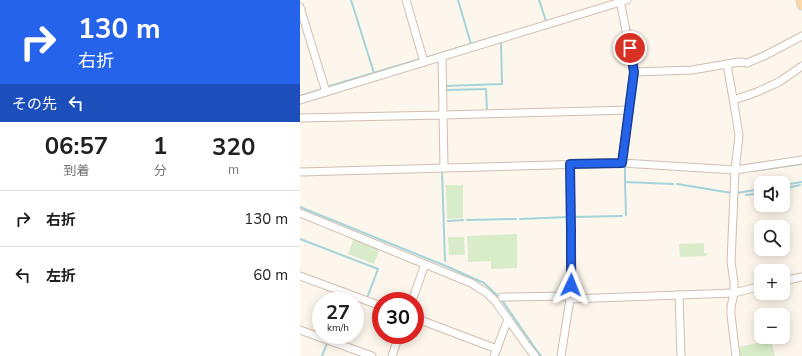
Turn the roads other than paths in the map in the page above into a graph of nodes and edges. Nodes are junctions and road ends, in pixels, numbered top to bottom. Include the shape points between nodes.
1 (406, 0) edge
2 (801, 0) edge
3 (623, 1) edge
4 (802, 5) edge
5 (300, 7) edge
6 (802, 36) edge
7 (442, 57) junction
8 (424, 62) junction
9 (727, 64) junction
10 (802, 66) edge
11 (634, 72) junction
12 (326, 92) junction
13 (300, 100) edge
14 (734, 100) junction
15 (629, 110) junction
16 (443, 116) junction
17 (300, 118) edge
18 (802, 160) edge
19 (622, 163) junction
20 (570, 164) junction
21 (444, 168) junction
22 (735, 170) junction
23 (300, 172) edge
24 (300, 213) edge
25 (425, 264) junction
26 (300, 276) edge
27 (802, 277) edge
28 (790, 280) edge
29 (754, 288) edge
30 (415, 292) edge
31 (734, 293) junction
32 (679, 295) junction
33 (502, 297) dead end
34 (570, 297) junction
35 (372, 303) edge
36 (508, 319) junction
37 (424, 322) edge
38 (300, 330) edge
39 (396, 344) edge
40 (495, 353) edge
41 (372, 356) edge
42 (392, 356) edge
43 (535, 356) edge
44 (561, 356) edge
45 (682, 356) edge
46 (736, 356) edge

1 - 8 street
2 - 4 main road
3 - 7 street
3 - 11 street
5 - 12 street
6 - 9 street via 747,63
7 - 8 street
7 - 16 street
8 - 12 street
9 - 11 street via 692,70
9 - 14 street
10 - 14 street via 779,82
11 - 15 street
12 - 13 street
14 - 22 street via 739,136
15 - 16 street
15 - 19 street
16 - 17 street
16 - 21 street
18 - 22 street
19 - 20 street
19 - 22 street
20 - 21 street
20 - 34 street
21 - 23 street
22 - 31 street via 731,262
24 - 25 street
25 - 30 street
25 - 36 street via 472,283 487,293
26 - 35 street
27 - 28 street
29 - 31 street
31 - 32 street
31 - 46 street via 731,315
32 - 34 street
32 - 45 street
33 - 34 street
34 - 44 street
36 - 40 street
36 - 43 street
37 - 40 street
38 - 41 street
39 - 42 street

